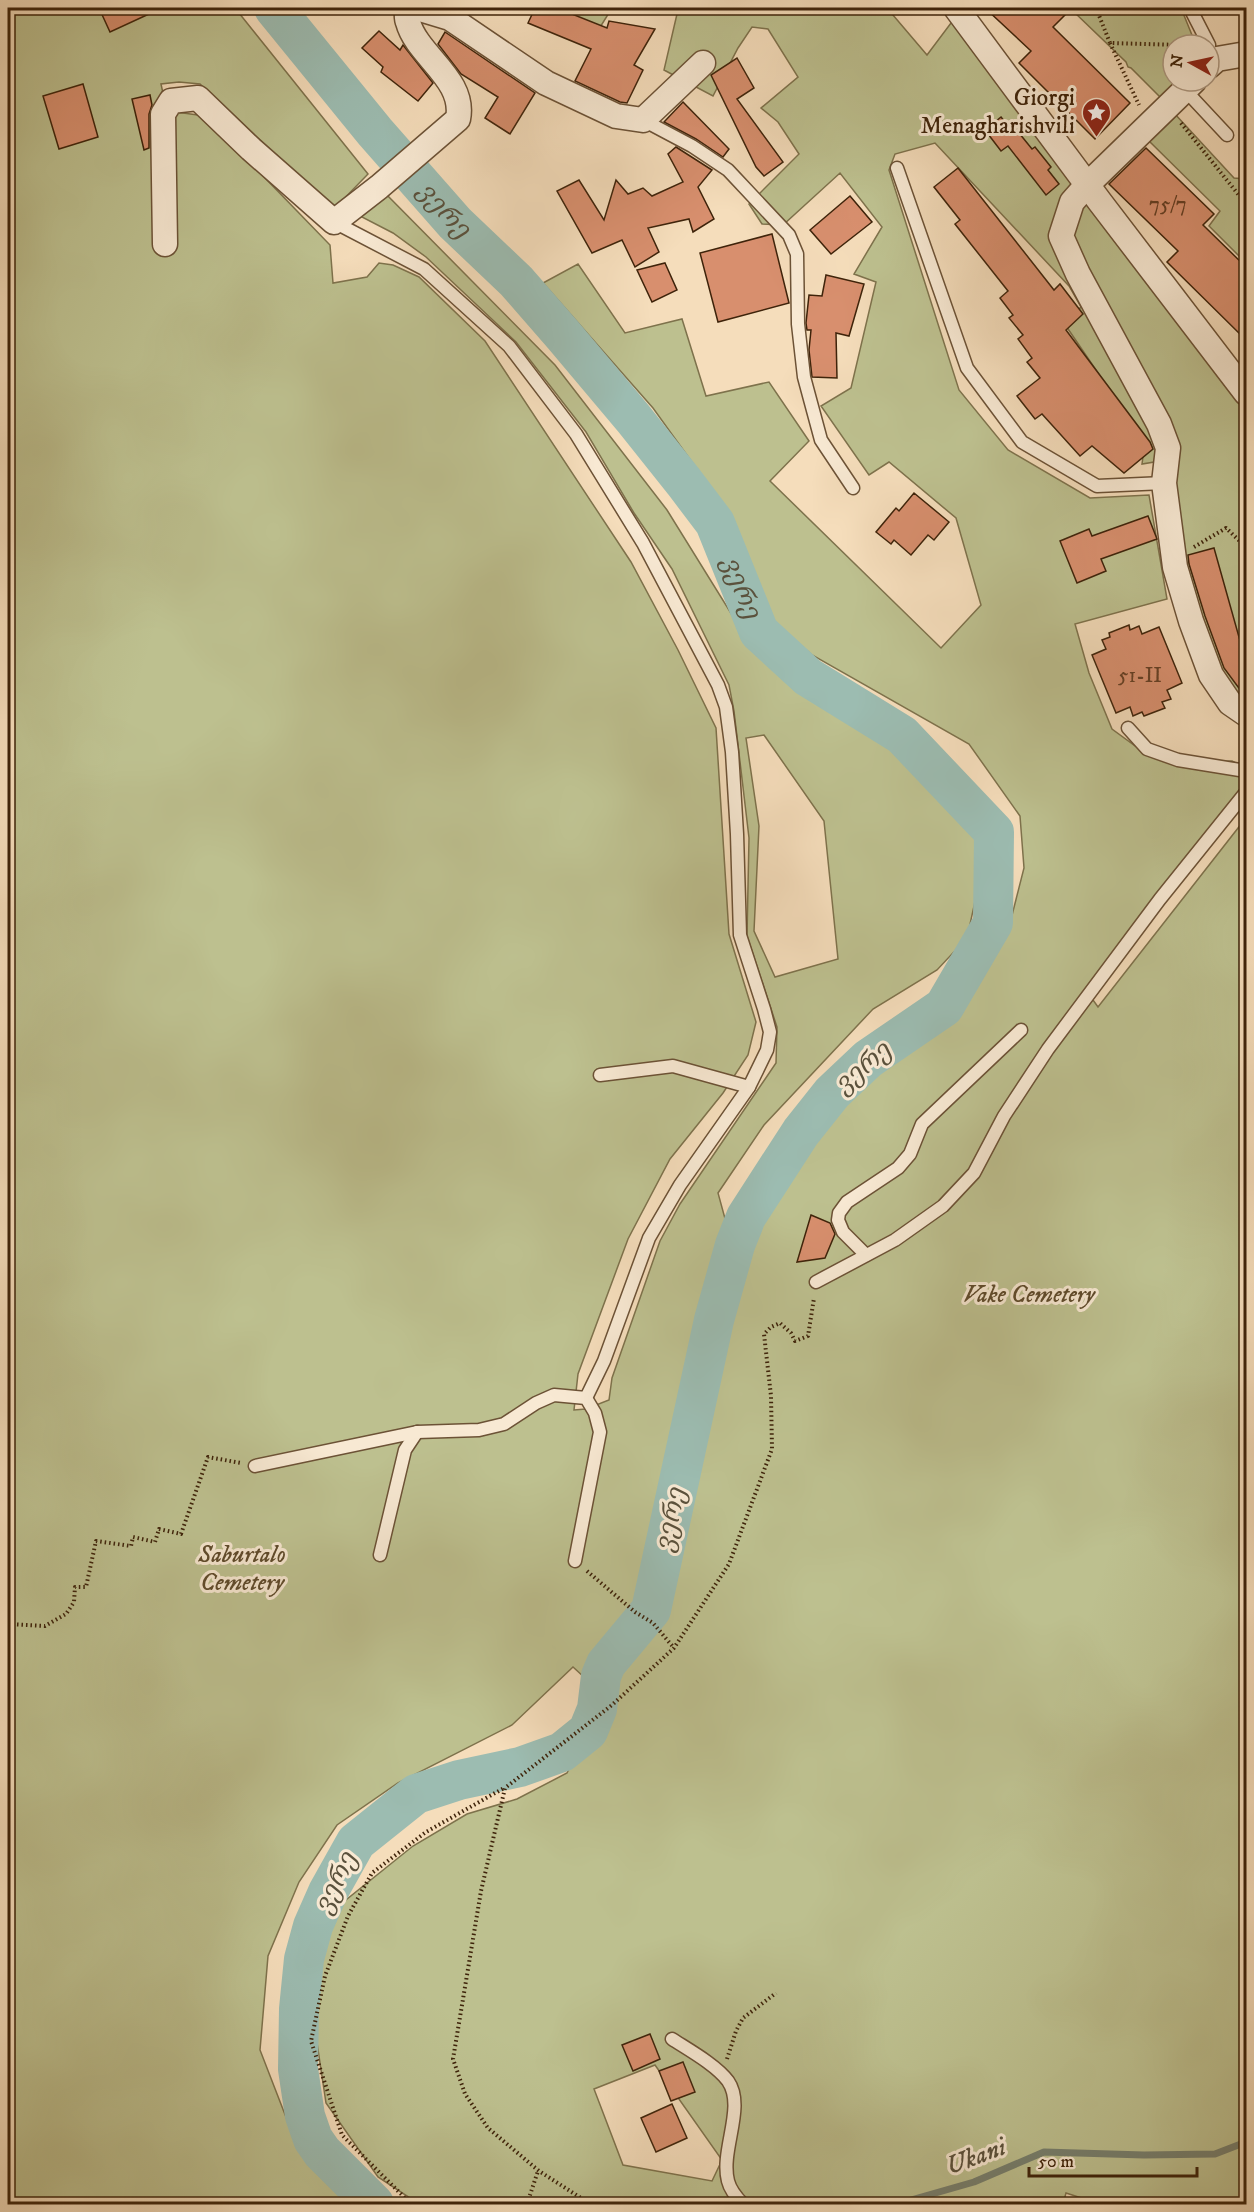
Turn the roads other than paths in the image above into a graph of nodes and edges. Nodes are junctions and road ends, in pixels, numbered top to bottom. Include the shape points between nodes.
1 (407, 8) edge
2 (417, 8) edge
3 (956, 8) edge
4 (1190, 8) edge
5 (1201, 33) edge
6 (1221, 54) edge
7 (1246, 54) edge
8 (703, 63) dead end
9 (1182, 93) edge
10 (1196, 93) edge
11 (643, 120) junction
12 (1227, 135) dead end
13 (897, 168) dead end
14 (1087, 185) junction
15 (334, 222) junction
16 (165, 244) dead end
17 (1246, 393) edge
18 (1164, 483) junction
19 (853, 488) dead end
20 (1246, 714) edge
21 (1128, 728) dead end
22 (1246, 771) edge
23 (1246, 792) edge
24 (1021, 1030) dead end
25 (600, 1075) dead end
26 (749, 1087) junction
27 (866, 1255) junction
28 (816, 1282) road end
29 (586, 1398) junction
30 (417, 1432) junction
31 (255, 1466) road end
32 (380, 1555) dead end
33 (575, 1561) road end
34 (672, 2039) dead end
35 (743, 2205) edge

1 - 15 street via 408,21 417,38 458,94 458,119
2 - 11 street via 450,18 546,83 616,116
3 - 14 street
4 - 5 lane
6 - 7 street
8 - 11 street
9 - 14 street
10 - 12 lane
11 - 19 lane via 728,170 789,235 798,254 798,324 804,377 821,440
13 - 18 lane via 967,368 1023,442 1097,486
14 - 17 street
14 - 18 street via 1072,202 1060,236 1159,424 1167,448
15 - 16 street via 198,98 171,101 163,114
15 - 26 lane via 424,269 509,346 576,435 643,543 718,685 726,707 732,752 740,934 770,1032 767,1050
18 - 20 street via 1175,567 1191,621 1211,675 1230,703
21 - 22 lane via 1147,749 1178,760
23 - 27 lane via 1048,1049 1004,1116 974,1173 943,1206
24 - 27 lane via 922,1124 910,1154 898,1168 848,1202 839,1213 843,1232
25 - 26 lane via 674,1066
26 - 29 lane via 680,1185 649,1238 604,1361
27 - 28 lane
29 - 30 lane via 554,1395 504,1424 479,1430
29 - 33 lane via 600,1432
30 - 31 lane
30 - 32 lane via 405,1450
34 - 35 lane via 729,2082 735,2104 727,2153 728,2182

